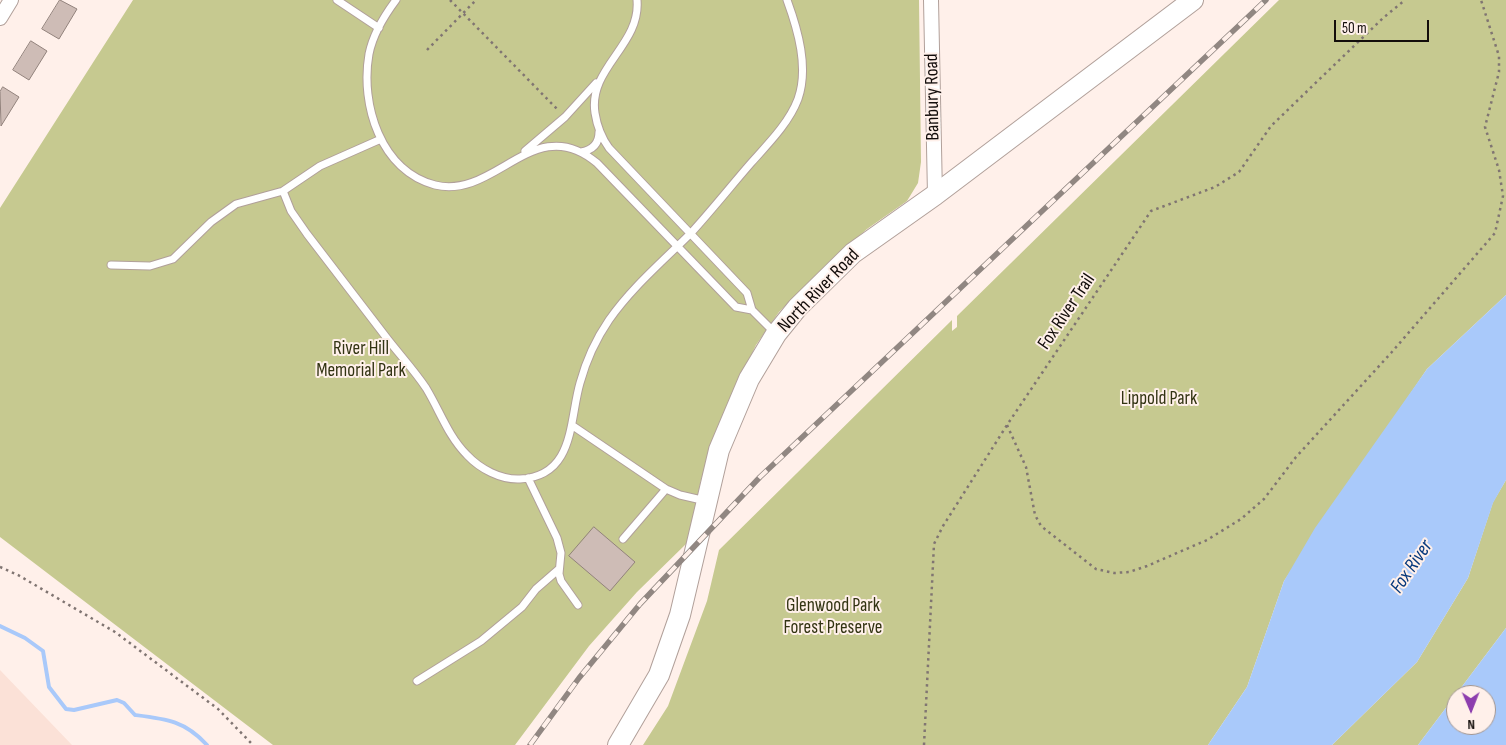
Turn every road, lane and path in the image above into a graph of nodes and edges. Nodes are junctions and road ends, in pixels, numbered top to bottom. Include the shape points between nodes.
1 (11, 0) edge
2 (337, 0) edge
3 (396, 0) edge
4 (450, 0) edge
5 (476, 0) edge
6 (637, 0) edge
7 (786, 0) edge
8 (931, 0) edge
9 (1194, 0) edge
10 (1405, 0) edge
11 (1481, 0) edge
12 (462, 13) junction
13 (0, 18) edge
14 (379, 28) junction
15 (427, 50) dead end
16 (600, 78) junction
17 (565, 117) junction
18 (599, 131) junction
19 (381, 139) junction
20 (582, 152) junction
21 (518, 157) junction
22 (282, 191) junction
23 (935, 194) junction
24 (690, 233) junction
25 (676, 245) junction
26 (111, 264) dead end
27 (752, 310) junction
28 (776, 334) junction
29 (1007, 425) junction
30 (573, 426) junction
31 (528, 478) junction
32 (666, 489) junction
33 (706, 501) junction
34 (622, 539) dead end
35 (0, 567) edge
36 (559, 569) junction
37 (578, 605) dead end
38 (418, 681) dead end
39 (253, 745) edge
40 (618, 745) edge
41 (924, 745) edge

1 - 13 street
2 - 14 lane
3 - 14 lane
4 - 12 path
5 - 12 path
6 - 16 lane via 631,33
7 - 24 lane via 801,53 798,99 772,139
8 - 23 street, Banbury Road
9 - 23 main road, North River Road
10 - 29 path, Fox River Trail via 1271,126 1239,172 1215,187 1151,211
11 - 29 path via 1499,56 1499,72 1485,127 1499,170 1503,196 1495,233 1296,457 1264,499 1241,519 1207,540 1147,566 1114,573 1096,569 1041,526 1035,515 1026,468
12 - 15 path
12 - 17 path
14 - 19 lane via 369,54 368,88 372,117
16 - 17 lane
16 - 18 lane via 593,96
17 - 21 lane
18 - 20 lane via 597,144
18 - 24 lane via 609,148
19 - 21 lane via 410,174 423,181 450,187 478,181
19 - 22 lane via 320,166
20 - 21 lane via 552,147
20 - 25 lane via 597,163
22 - 26 lane via 236,204 211,222 173,259 162,264 138,267
22 - 31 lane via 302,227 426,389 459,447 490,472 511,479
23 - 28 main road, North River Road via 853,253 797,308
24 - 25 lane
24 - 27 lane via 747,292
25 - 27 lane via 736,307
25 - 30 lane via 635,287 607,323 586,363
27 - 28 lane
28 - 33 main road, North River Road via 733,414 719,450
29 - 41 path, Fox River Trail via 934,544
30 - 31 lane via 570,441 558,460 542,473
30 - 32 lane
31 - 36 lane via 557,538 561,553
32 - 33 lane via 680,496
32 - 34 lane
33 - 40 main road, North River Road via 680,615 662,666
35 - 39 path via 114,632 218,709
36 - 37 lane via 561,581
36 - 38 lane via 481,641

